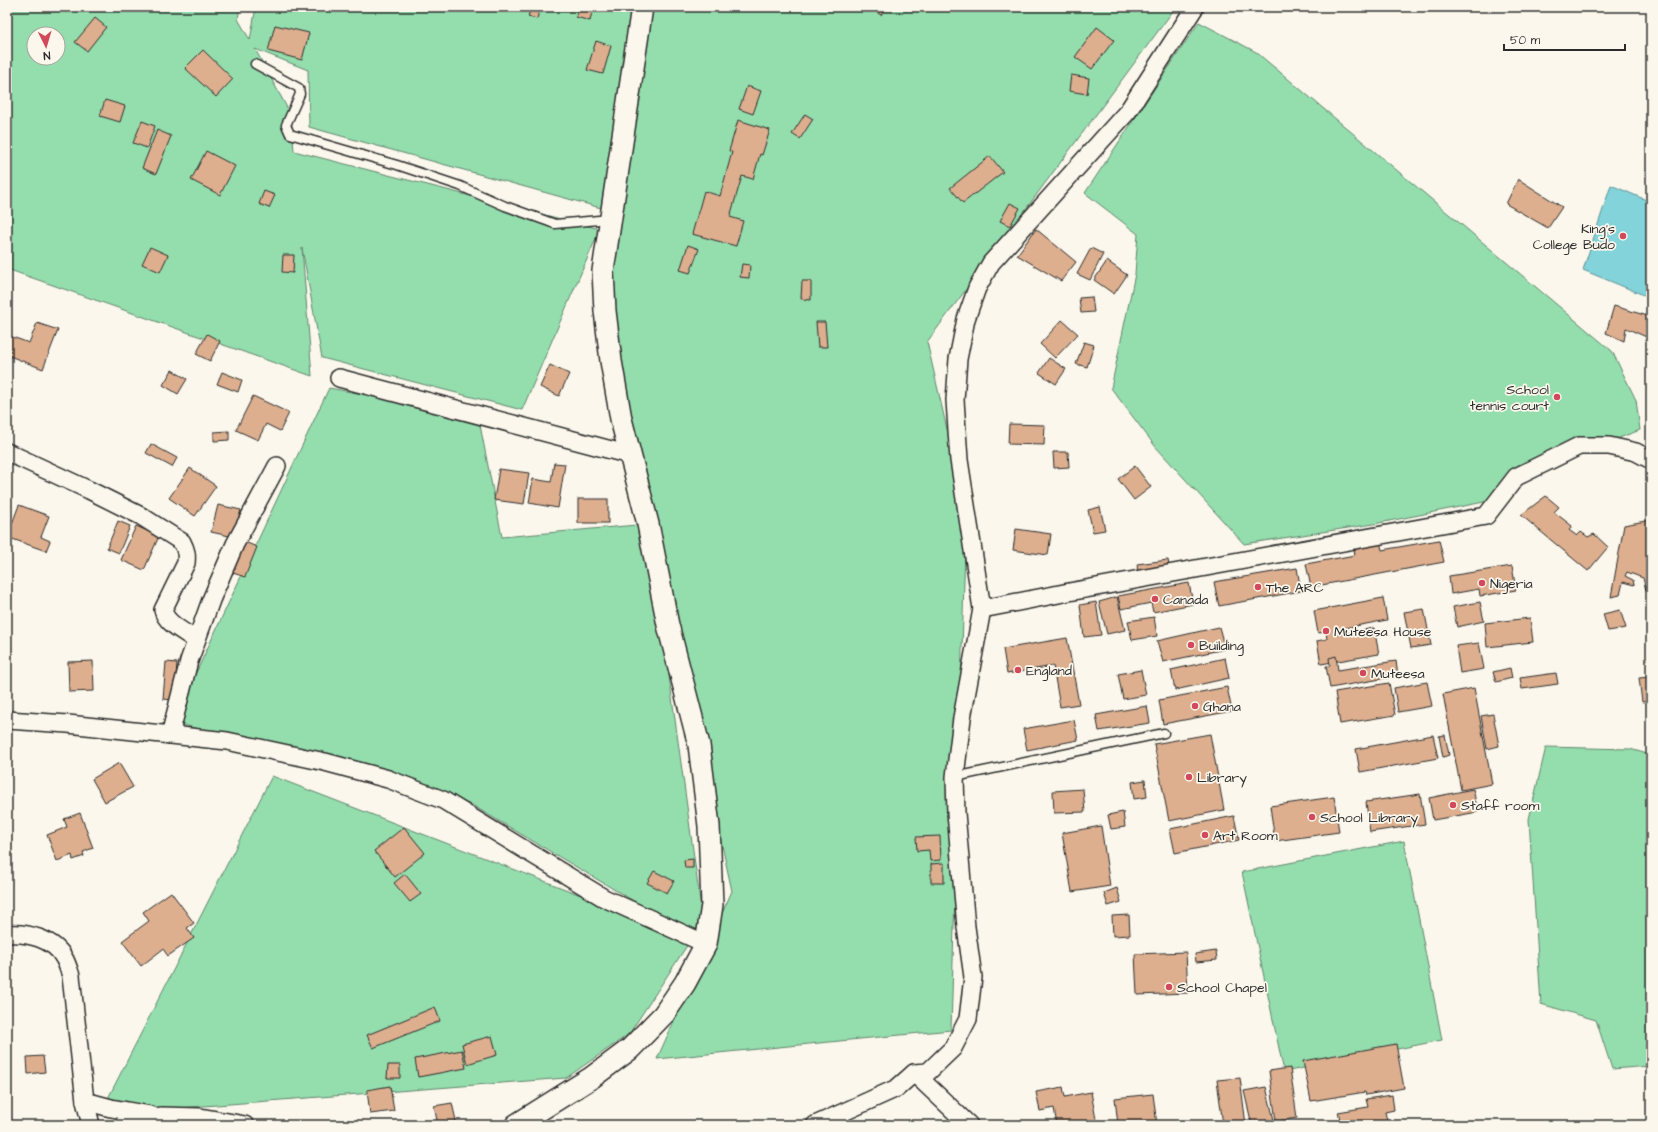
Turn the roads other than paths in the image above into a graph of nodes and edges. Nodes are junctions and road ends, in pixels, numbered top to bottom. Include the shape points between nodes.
1 (642, 7) edge
2 (1195, 7) edge
3 (255, 64) dead end
4 (610, 219) junction
5 (339, 378) dead end
6 (7, 452) edge
7 (630, 455) junction
8 (1651, 460) edge
9 (277, 466) dead end
10 (982, 609) junction
11 (196, 640) junction
12 (7, 720) edge
13 (1164, 733) dead end
14 (170, 735) junction
15 (955, 777) junction
16 (7, 934) edge
17 (706, 944) junction
18 (914, 1073) junction
19 (85, 1101) junction
20 (161, 1116) junction
21 (91, 1125) edge
22 (123, 1125) edge
23 (244, 1125) edge
24 (516, 1125) edge
25 (815, 1125) edge
26 (969, 1125) edge

1 - 4 street
2 - 10 street via 1128,110 991,263 977,288 966,319 958,358 955,400 959,460
3 - 4 lane via 299,88 300,94 286,125 290,134 453,184 555,224
4 - 7 street via 603,271 605,311 621,419
5 - 7 street
6 - 11 street via 141,516 182,542 186,549 186,563 163,610 168,621
7 - 17 street via 698,745 709,826 712,905
8 - 10 street via 1636,452 1609,446 1579,446 1516,477 1486,516
9 - 11 street via 235,544
10 - 15 street via 962,718
11 - 14 street
12 - 14 street
13 - 15 lane
14 - 17 street via 227,741 326,762 388,779 443,800 604,898
15 - 18 street via 966,927 973,977 968,1018 953,1048 928,1072
16 - 19 street via 36,936 54,946 64,957 71,976
17 - 24 street via 685,983 664,1014 630,1049 591,1078
18 - 25 street via 897,1088
18 - 26 street
19 - 20 street via 110,1108
19 - 21 street
20 - 22 street
20 - 23 street via 200,1117

